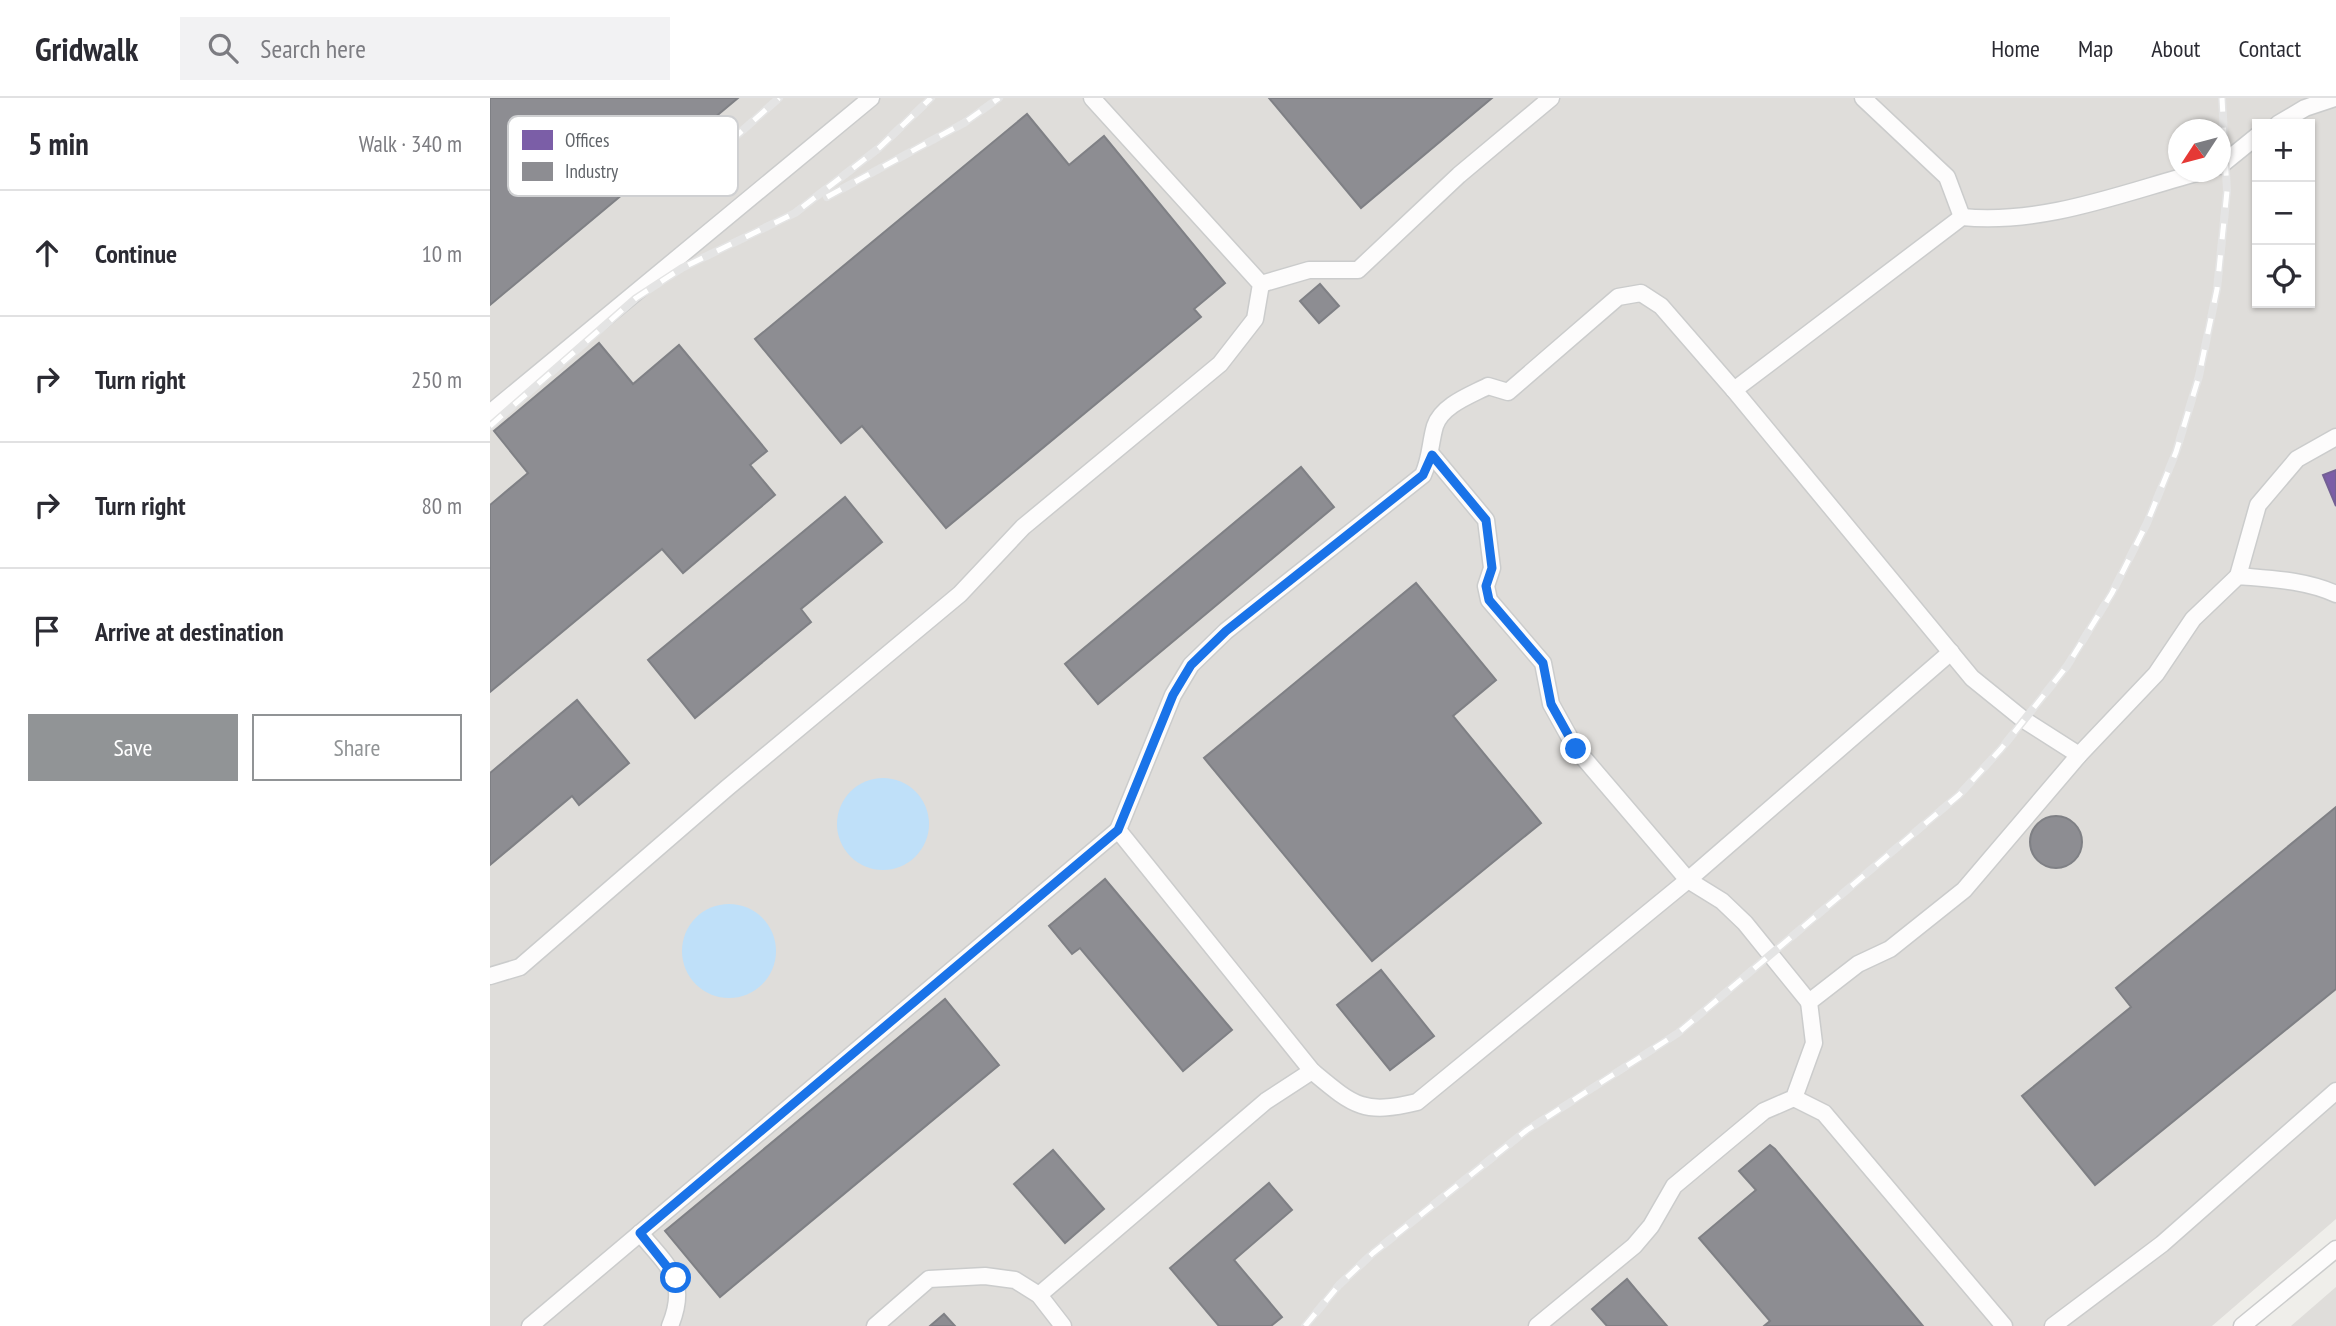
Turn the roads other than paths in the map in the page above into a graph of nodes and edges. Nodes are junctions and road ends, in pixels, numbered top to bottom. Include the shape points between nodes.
1 (872, 98) edge
2 (1092, 98) edge
3 (1550, 98) edge
4 (1863, 98) edge
5 (2335, 98) edge
6 (2286, 119) edge
7 (2252, 140) edge
8 (2231, 158) edge
9 (2168, 181) edge
10 (1962, 217) junction
11 (1261, 284) junction
12 (1734, 390) junction
13 (490, 413) edge
14 (2336, 437) edge
15 (1432, 455) junction
16 (2238, 576) junction
17 (2336, 594) edge
18 (1951, 652) junction
19 (2079, 755) junction
20 (1118, 830) junction
21 (1688, 880) junction
22 (490, 976) edge
23 (1809, 1002) junction
24 (1312, 1071) junction
25 (2336, 1091) edge
26 (1794, 1098) junction
27 (640, 1233) junction
28 (2336, 1249) edge
29 (1039, 1295) junction
30 (530, 1326) edge
31 (670, 1326) edge
32 (875, 1326) edge
33 (1063, 1326) edge
34 (1537, 1326) edge
35 (2004, 1326) edge
36 (2053, 1326) edge
37 (2242, 1326) edge

1 - 13 lane
2 - 11 lane
3 - 11 lane via 1458,175 1358,270 1309,270
4 - 10 lane via 1947,177
5 - 6 lane
7 - 8 lane
9 - 10 lane via 2046,215 1992,220
10 - 12 lane
11 - 22 lane via 1255,318 1220,364 1023,527 960,594 520,967
12 - 15 lane via 1661,306 1641,293 1618,297 1508,392 1488,386 1455,403 1436,424
12 - 18 lane
14 - 16 lane via 2297,458 2258,505
15 - 20 lane via 1423,475 1226,631 1191,665 1173,695
15 - 21 lane via 1486,520 1492,568 1486,586 1489,600 1543,663 1551,704 1576,749
16 - 17 lane via 2280,579
16 - 19 lane via 2193,619 2156,674
18 - 19 lane via 1972,678 2024,720
18 - 21 lane
19 - 23 lane via 1964,890 1890,949 1858,964
20 - 24 lane
20 - 27 lane
21 - 23 lane via 1722,901 1745,923
21 - 24 lane via 1418,1102 1382,1110 1346,1099
23 - 26 lane via 1814,1043
24 - 29 lane via 1266,1101
25 - 36 lane via 2162,1244
26 - 34 lane via 1764,1111 1674,1186 1634,1246
26 - 35 lane via 1824,1113
27 - 30 lane
27 - 31 lane via 676,1278 678,1306
28 - 37 lane
29 - 32 lane via 1015,1280 985,1276 929,1279
29 - 33 lane

